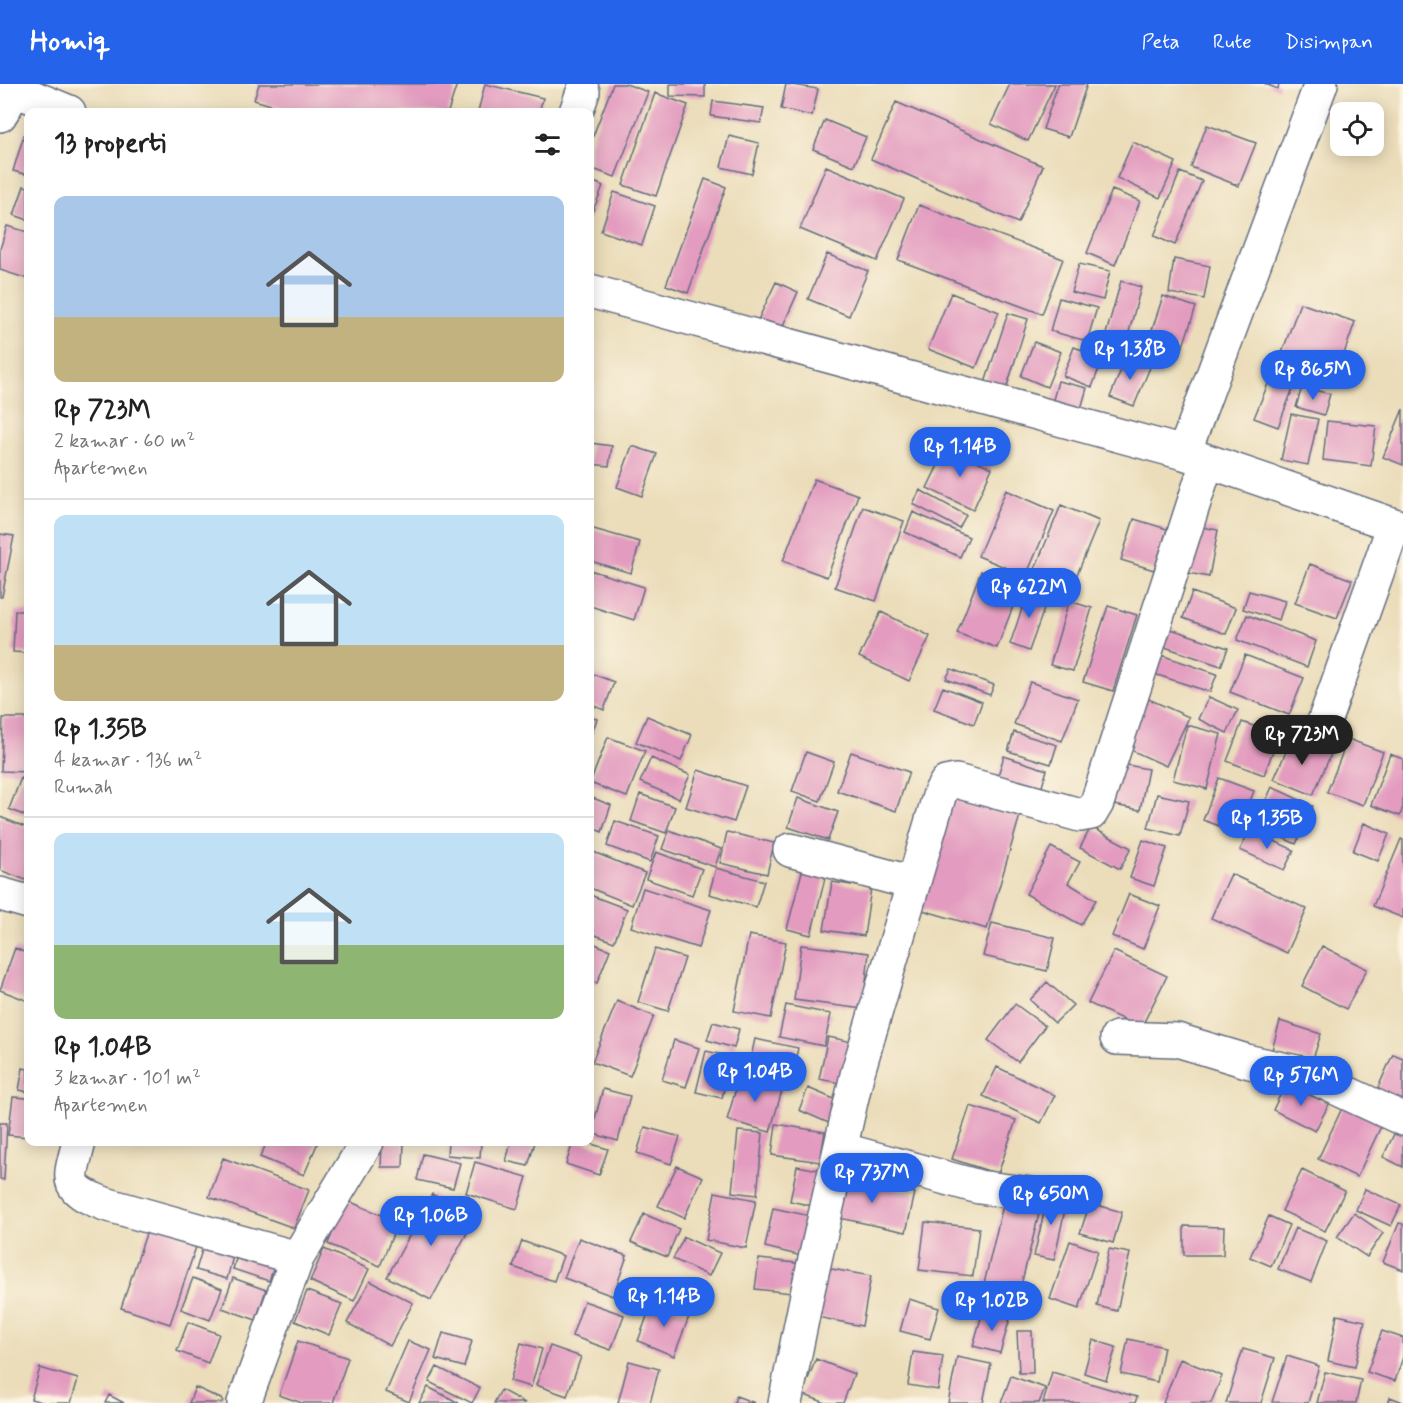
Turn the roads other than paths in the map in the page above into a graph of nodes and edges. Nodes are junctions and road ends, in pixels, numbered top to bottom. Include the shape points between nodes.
1 (1321, 84) edge
2 (11, 96) edge
3 (54, 108) edge
4 (594, 295) edge
5 (1195, 457) junction
6 (1399, 526) edge
7 (1324, 722) dead end
8 (790, 850) dead end
9 (914, 884) junction
10 (0, 894) edge
11 (24, 901) edge
12 (1118, 1038) dead end
13 (1403, 1119) edge
14 (78, 1146) edge
15 (365, 1146) edge
16 (840, 1149) junction
17 (1031, 1194) dead end
18 (297, 1258) junction
19 (244, 1403) edge
20 (785, 1403) edge

1 - 5 street
2 - 3 street
4 - 5 street
5 - 6 street
5 - 9 street via 1091,813 1080,815 956,781 946,783
6 - 7 street
8 - 9 street
9 - 16 street via 856,1075
10 - 11 street
12 - 13 street via 1177,1040 1306,1074
14 - 18 street via 70,1177 84,1196
15 - 18 street
16 - 17 street via 978,1187
16 - 20 street
18 - 19 street

